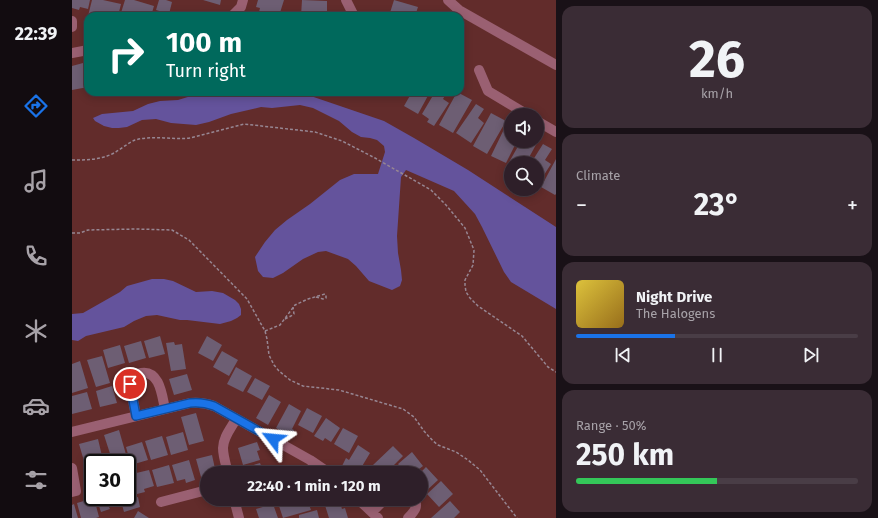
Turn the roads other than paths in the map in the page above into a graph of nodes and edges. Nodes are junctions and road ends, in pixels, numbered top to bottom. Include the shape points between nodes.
1 (243, 0) edge
2 (346, 0) edge
3 (448, 0) edge
4 (236, 12) edge
5 (352, 12) edge
6 (463, 12) edge
7 (464, 13) edge
8 (72, 21) edge
9 (72, 27) edge
10 (84, 51) edge
11 (72, 53) edge
12 (556, 65) edge
13 (479, 70) dead end
14 (516, 108) edge
15 (544, 125) edge
16 (556, 132) edge
17 (165, 409) junction
18 (136, 416) junction
19 (236, 418) junction
20 (72, 432) edge
21 (226, 466) edge
22 (319, 466) edge
23 (72, 468) edge
24 (72, 492) edge
25 (200, 492) edge
26 (160, 502) dead end
27 (236, 506) edge
28 (365, 506) edge
29 (381, 506) edge
30 (416, 506) edge
31 (375, 515) edge
32 (239, 518) edge
33 (408, 518) edge

1 - 4 street
2 - 5 street
3 - 6 street
7 - 12 street
8 - 9 street
10 - 11 street
13 - 14 street via 488,91
15 - 16 street
17 - 18 street
17 - 18 street via 154,376 149,373 138,374 130,384
17 - 19 street via 190,403 207,403
18 - 20 street
19 - 21 street via 223,446
19 - 22 street
23 - 24 street via 76,491
25 - 26 street
27 - 32 street
28 - 31 street
29 - 31 street
30 - 33 street

